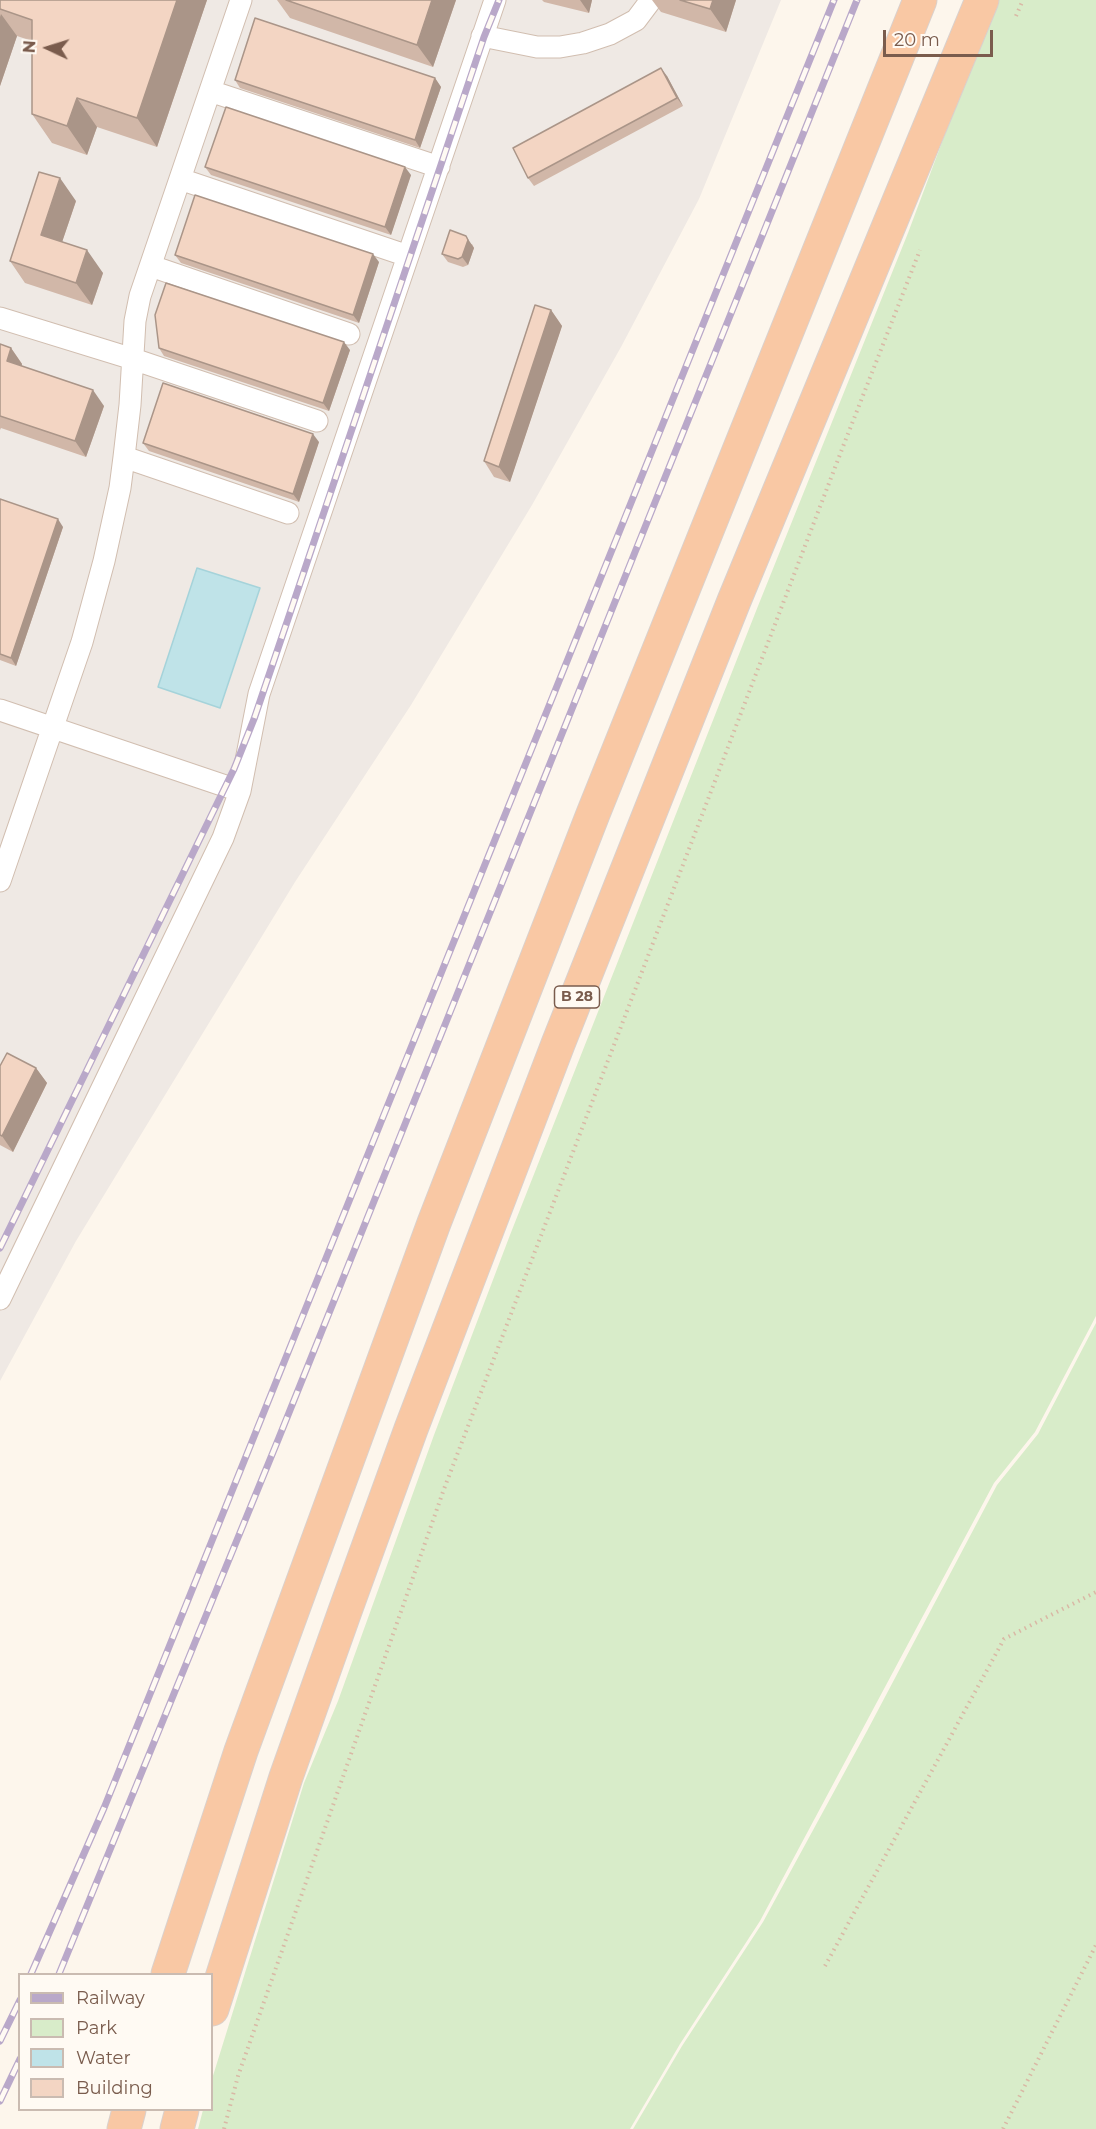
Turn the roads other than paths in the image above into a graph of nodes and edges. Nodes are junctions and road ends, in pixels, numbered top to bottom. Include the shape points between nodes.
1 (241, 0) edge
2 (495, 0) edge
3 (651, 0) edge
4 (920, 0) edge
5 (981, 0) edge
6 (482, 36) junction
7 (210, 92) junction
8 (439, 168) junction
9 (180, 179) junction
10 (408, 256) junction
11 (150, 266) junction
12 (0, 318) edge
13 (349, 334) dead end
14 (133, 359) junction
15 (317, 421) dead end
16 (124, 457) junction
17 (288, 513) dead end
18 (0, 710) edge
19 (52, 728) junction
20 (240, 791) junction
21 (0, 881) edge
22 (0, 1299) edge
23 (168, 1973) edge
24 (213, 2006) edge
25 (128, 2111) edge
26 (182, 2111) edge
27 (124, 2129) edge
28 (177, 2129) edge

1 - 7 lane
2 - 6 lane
3 - 6 lane via 636,20 583,43 537,47
4 - 23 highway via 593,814 439,1212 244,1740
5 - 24 highway, B 28 via 730,612 550,1066 345,1611
6 - 8 lane
7 - 8 lane
7 - 9 lane
8 - 10 lane
9 - 10 lane
9 - 11 lane
10 - 20 lane via 259,694
11 - 13 lane
11 - 14 lane via 135,321
12 - 14 lane
14 - 15 lane
14 - 16 lane
16 - 17 lane
16 - 19 lane via 94,599
18 - 19 lane
19 - 20 lane
19 - 21 lane
20 - 22 lane via 223,838
25 - 27 highway
26 - 28 highway

